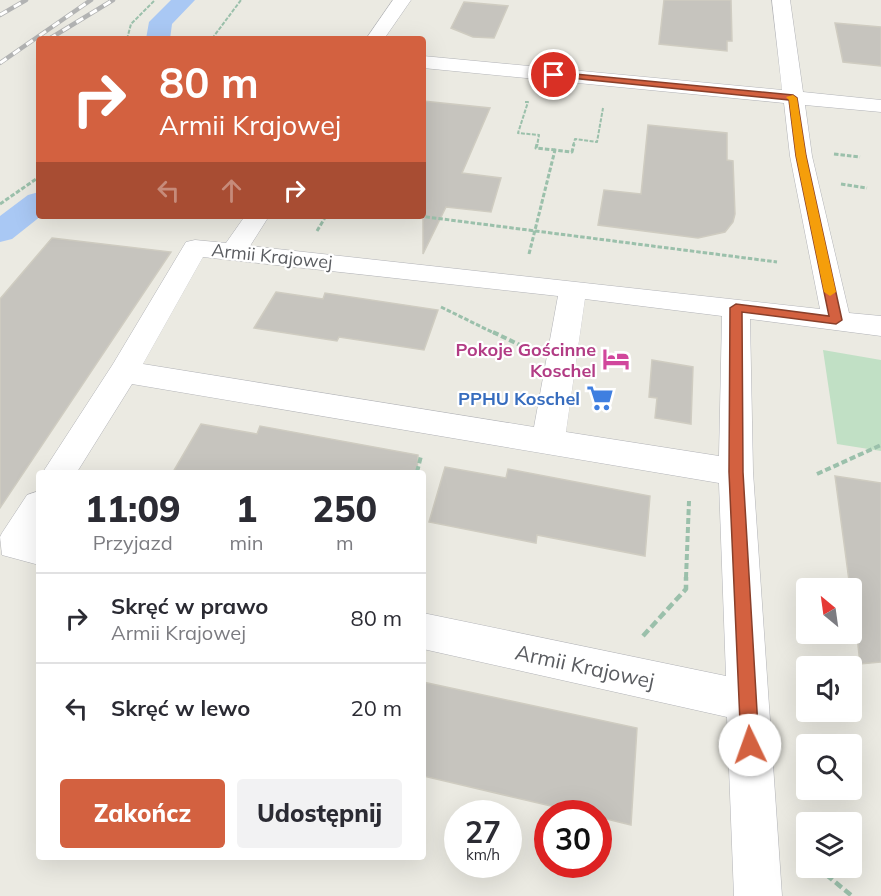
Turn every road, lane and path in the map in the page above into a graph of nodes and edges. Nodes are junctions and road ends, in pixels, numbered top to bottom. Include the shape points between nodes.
1 (154, 0) edge
2 (241, 0) edge
3 (402, 0) edge
4 (781, 0) edge
5 (128, 36) edge
6 (214, 36) edge
7 (377, 36) edge
8 (426, 62) edge
9 (605, 98) dead end
10 (793, 98) junction
11 (516, 101) dead end
12 (881, 106) edge
13 (555, 150) junction
14 (828, 154) dead end
15 (860, 157) dead end
16 (36, 179) edge
17 (834, 183) dead end
18 (867, 188) dead end
19 (0, 204) edge
20 (426, 217) edge
21 (255, 219) edge
22 (537, 230) junction
23 (233, 252) junction
24 (777, 262) dead end
25 (573, 289) junction
26 (438, 306) dead end
27 (736, 308) junction
28 (836, 320) junction
29 (881, 326) edge
30 (124, 372) junction
31 (558, 380) junction
32 (548, 442) junction
33 (881, 445) edge
34 (61, 470) edge
35 (736, 472) junction
36 (817, 474) dead end
37 (687, 495) dead end
38 (36, 510) edge
39 (36, 548) edge
40 (426, 632) edge
41 (611, 672) junction
42 (747, 701) junction
43 (830, 878) edge
44 (758, 896) edge
45 (852, 896) edge

1 - 5 path via 131,24
2 - 6 path
3 - 7 street
4 - 10 street
8 - 10 street
9 - 13 path via 597,142 575,140 572,152
10 - 12 street
10 - 28 street via 801,156
11 - 13 path via 528,102 518,133 539,135 536,148
13 - 22 path
14 - 15 path
16 - 19 path
17 - 18 path
20 - 22 path
21 - 23 street
22 - 24 path
23 - 25 street, Armii Krajowej
23 - 30 street, Armii Krajowej via 195,248
25 - 27 street, Armii Krajowej
25 - 31 street
26 - 31 path via 524,346
27 - 28 street, Armii Krajowej
27 - 35 street
28 - 29 street, Armii Krajowej
30 - 32 street
30 - 34 street, Armii Krajowej
31 - 32 street
32 - 35 street
33 - 36 path
35 - 42 street
37 - 41 path via 686,590
38 - 39 street via 15,544
40 - 41 street, Armii Krajowej
41 - 42 street, Armii Krajowej
42 - 44 street
43 - 45 path

